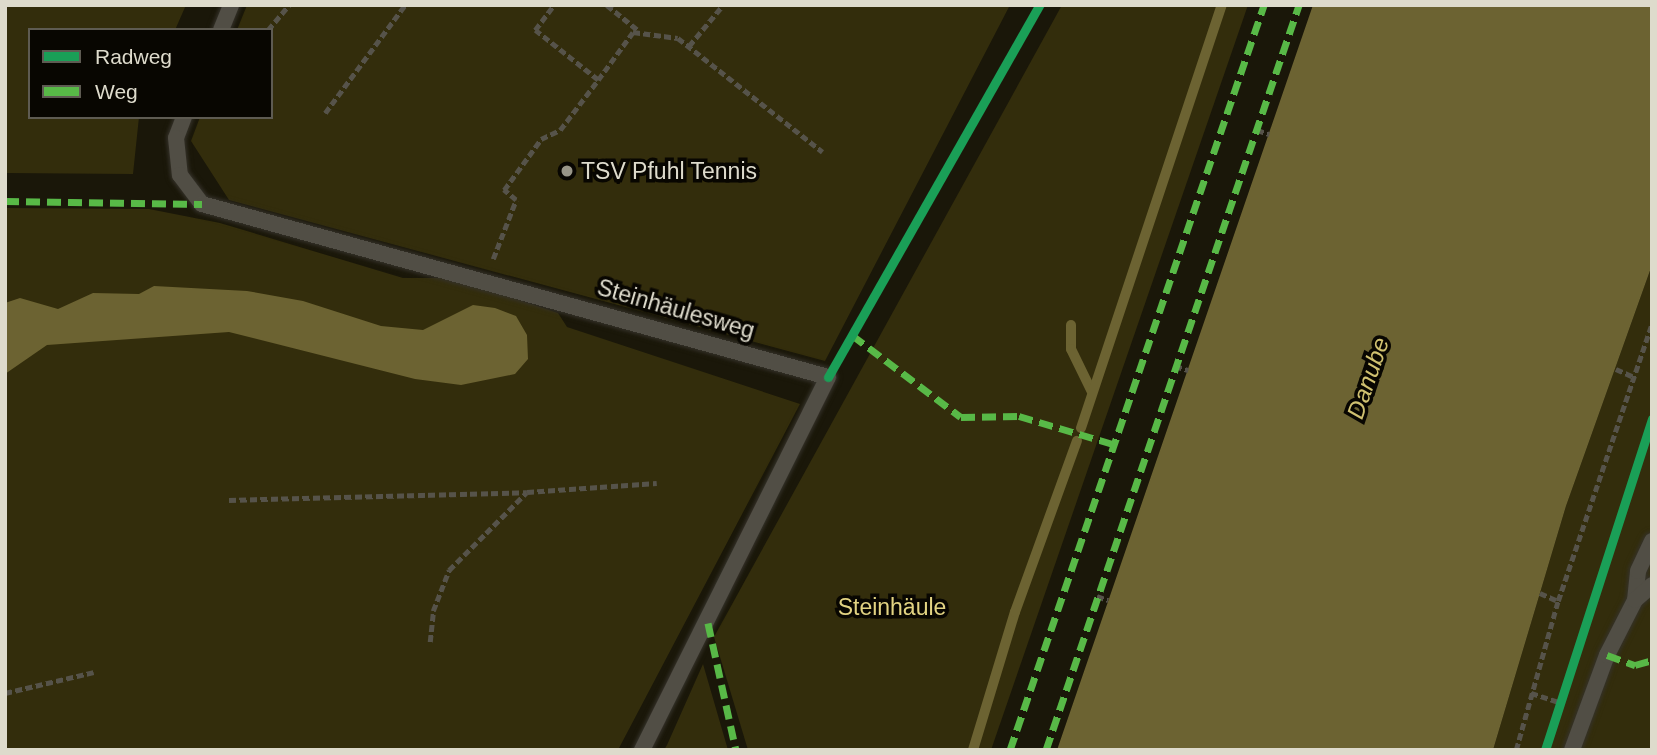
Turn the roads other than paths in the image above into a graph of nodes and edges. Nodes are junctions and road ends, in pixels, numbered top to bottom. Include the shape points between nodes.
1 (231, 5) edge
2 (222, 28) edge
3 (183, 119) edge
4 (1652, 541) edge
5 (1652, 585) edge
6 (1635, 600) junction
7 (642, 750) edge
8 (1572, 750) edge

1 - 2 lane
3 - 7 lane, Steinhäulesweg via 176,138 180,175 202,204 485,278 828,377
4 - 6 lane via 1638,571
5 - 6 lane
6 - 8 lane via 1607,655

